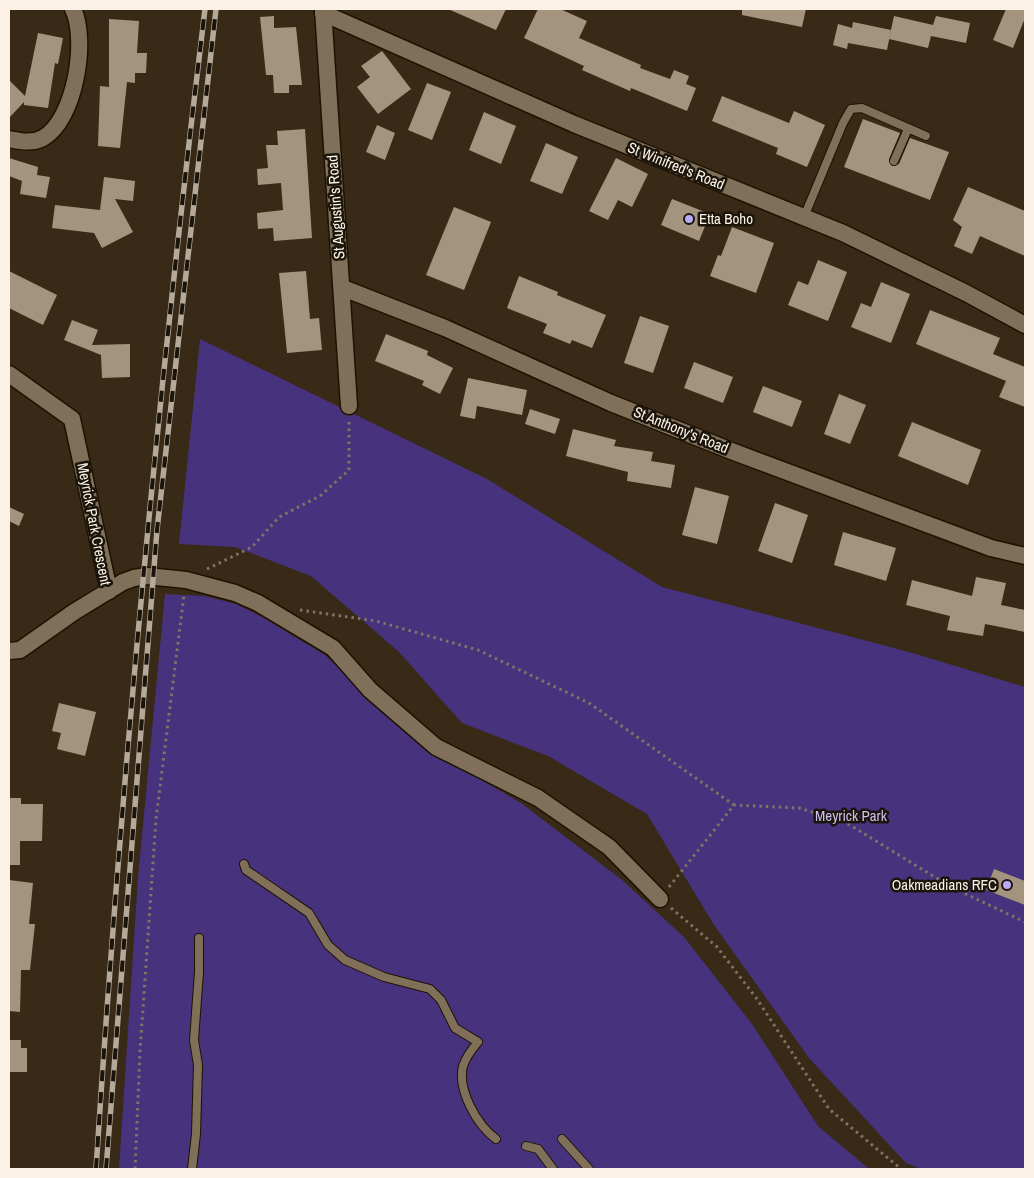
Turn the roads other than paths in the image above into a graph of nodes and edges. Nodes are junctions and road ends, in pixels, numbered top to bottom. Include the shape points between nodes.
1 (73, 9) edge
2 (323, 11) edge
3 (908, 129) junction
4 (926, 136) dead end
5 (9, 139) edge
6 (894, 161) dead end
7 (804, 217) junction
8 (343, 288) junction
9 (1025, 325) edge
10 (9, 374) edge
11 (349, 406) road end
12 (1025, 556) edge
13 (109, 590) junction
14 (9, 651) edge
15 (244, 864) dead end
16 (660, 899) road end
17 (199, 938) dead end
18 (496, 1138) dead end
19 (562, 1139) dead end
20 (526, 1146) dead end
21 (192, 1169) edge
22 (553, 1169) edge
23 (589, 1169) edge

1 - 5 street via 79,46 74,83 63,117 43,138 24,142
2 - 7 street, St Winifred's Road via 574,124
2 - 8 street, St Augustin's Road
3 - 4 lane
3 - 6 lane
3 - 7 lane via 862,108 851,109
7 - 9 street, St Winifred's Road via 844,233
8 - 11 street, St Augustin's Road
8 - 12 street, St Anthony's Road via 445,328 611,402 734,452 990,548
10 - 13 street, Meyrick Park Crescent via 72,419
13 - 14 street, Meyrick Park Crescent via 20,650
13 - 16 street via 123,582 147,576 186,580 235,593 258,603 333,648 370,690 436,747 538,798 608,847
15 - 18 lane via 246,870 309,913 328,945 345,960 378,974 430,989 436,994 455,1028 478,1042 464,1064 468,1104 481,1126
17 - 21 lane via 194,1040 198,1065 196,1134
19 - 23 lane
20 - 22 lane via 538,1149

